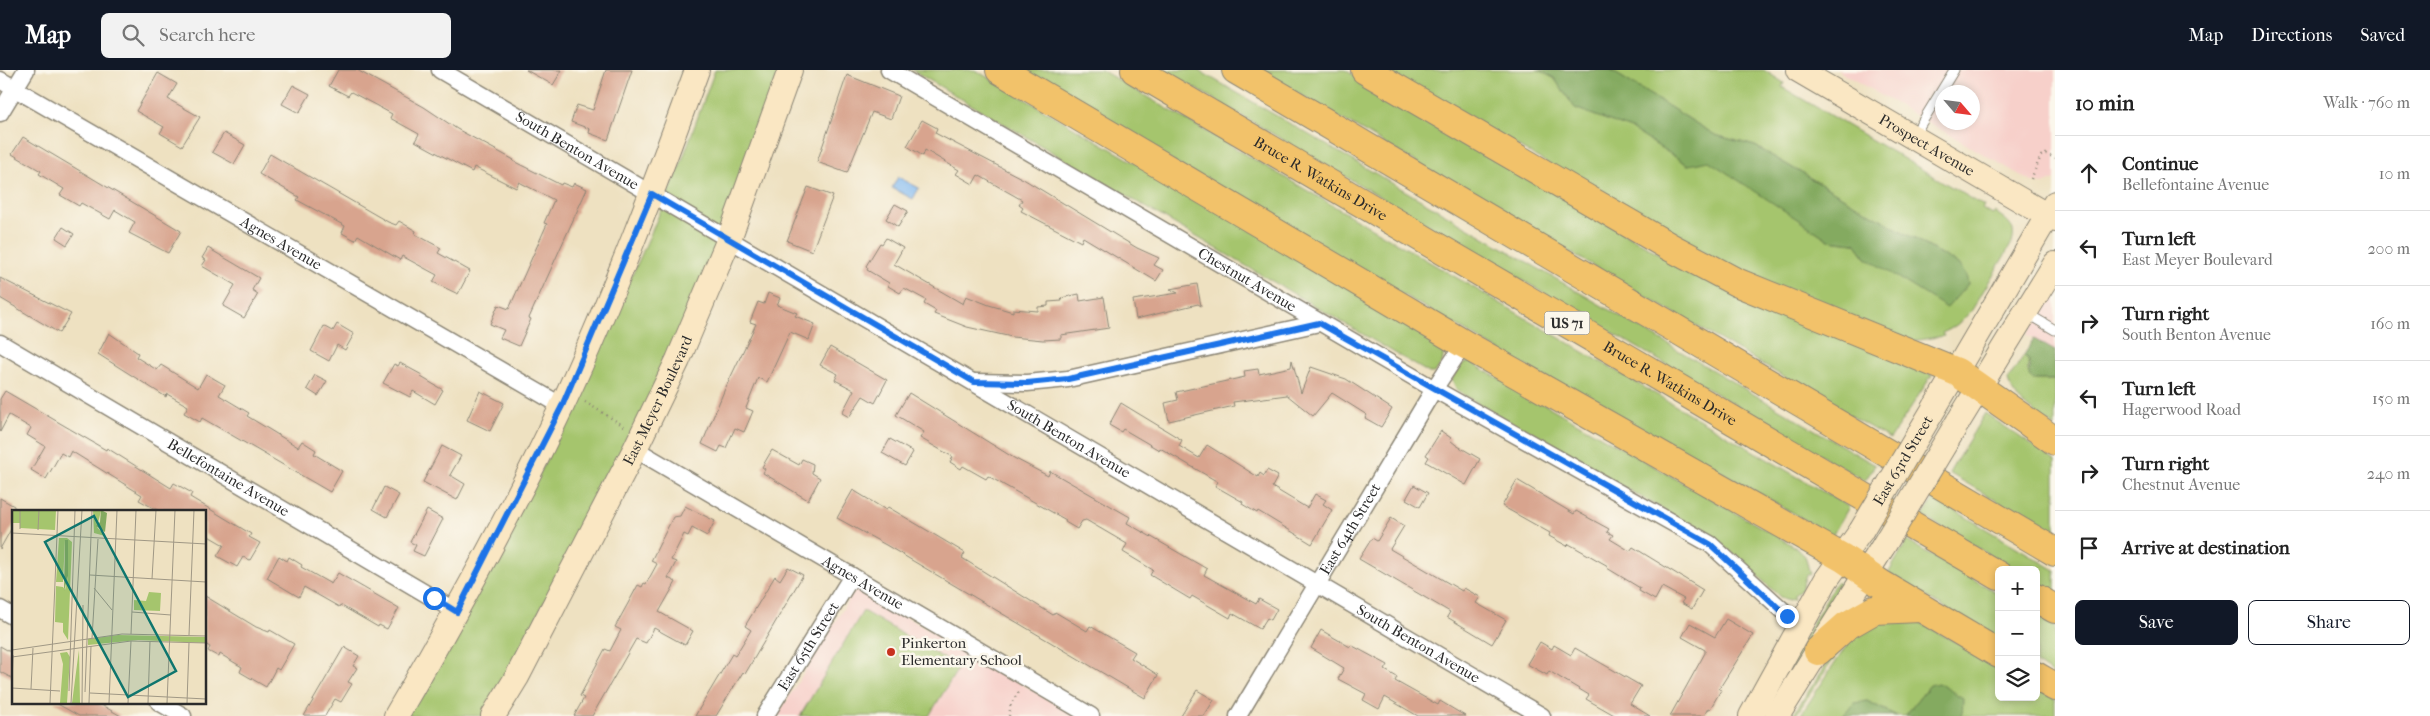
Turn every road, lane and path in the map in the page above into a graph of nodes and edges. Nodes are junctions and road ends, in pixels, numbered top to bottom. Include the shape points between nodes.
1 (26, 70) edge
2 (440, 70) edge
3 (697, 70) edge
4 (790, 70) edge
5 (889, 70) edge
6 (1000, 70) edge
7 (1135, 70) edge
8 (1236, 70) edge
9 (1366, 70) edge
10 (1798, 70) edge
11 (1954, 70) edge
12 (0, 80) edge
13 (15, 89) junction
14 (0, 113) edge
15 (1913, 137) junction
16 (2055, 158) edge
17 (2031, 180) dead end
18 (652, 194) junction
19 (2052, 213) edge
20 (729, 239) junction
21 (2055, 264) edge
22 (2026, 313) junction
23 (1319, 323) junction
24 (2055, 330) edge
25 (0, 343) edge
26 (1464, 344) junction
27 (1956, 372) junction
28 (974, 382) junction
29 (1980, 388) junction
30 (1434, 389) junction
31 (571, 403) junction
32 (634, 440) junction
33 (2055, 441) edge
34 (2055, 552) edge
35 (1843, 558) junction
36 (1995, 574) edge
37 (1866, 575) junction
38 (852, 576) junction
39 (1316, 583) junction
40 (2040, 600) edge
41 (1921, 608) junction
42 (0, 609) edge
43 (2055, 609) edge
44 (457, 612) junction
45 (12, 616) edge
46 (1800, 626) junction
47 (1818, 651) junction
48 (1995, 652) edge
49 (2040, 678) edge
50 (2055, 687) edge
51 (1021, 690) dead end
52 (162, 704) edge
53 (182, 716) edge
54 (396, 716) edge
55 (493, 716) edge
56 (765, 716) edge
57 (1009, 716) edge
58 (1091, 716) edge
59 (1238, 716) edge
60 (1542, 716) edge
61 (1751, 716) edge
62 (1777, 716) edge

1 - 13 street
2 - 18 street, South Benton Avenue
3 - 18 main road
4 - 20 main road, East Meyer Boulevard
5 - 23 street, Chestnut Avenue
6 - 26 highway
7 - 36 highway, Bruce R. Watkins Drive / US 71
8 - 34 highway
9 - 27 highway via 1736,282
10 - 15 main road, Prospect Avenue
11 - 15 lane
12 - 13 street, Agnes Avenue
13 - 14 street
13 - 31 street, Agnes Avenue
15 - 19 main road, Prospect Avenue
16 - 17 path via 2046,154 2041,156
18 - 20 street, South Benton Avenue
18 - 31 main road
19 - 27 main road, East 63rd Street
20 - 28 street, South Benton Avenue
20 - 32 main road, East Meyer Boulevard via 678,360
21 - 22 main road, East 63rd Street
22 - 24 lane
22 - 29 main road, East 63rd Street
23 - 28 street via 1068,379 1027,383
23 - 30 street, Chestnut Avenue
25 - 44 street, Bellefontaine Avenue
26 - 30 street, East 64th Street
26 - 35 highway
27 - 29 highway
27 - 35 main road, East 63rd Street, bridge
28 - 39 street, South Benton Avenue
29 - 33 highway
29 - 37 main road, East 63rd Street, bridge
30 - 39 street, East 64th Street
30 - 46 street, Chestnut Avenue via 1710,544
31 - 32 path
31 - 44 main road
32 - 38 street, Agnes Avenue
32 - 55 main road, East Meyer Boulevard via 517,676
35 - 37 highway
35 - 46 main road, East 63rd Street via 1826,580
37 - 41 highway
37 - 47 main road, East 63rd Street
38 - 56 street, East 65th Street
38 - 58 street, Agnes Avenue
39 - 59 street, East 64th Street
39 - 60 street, South Benton Avenue
40 - 43 highway
41 - 47 highway via 1874,610 1846,626
41 - 48 highway
42 - 45 street
44 - 54 main road
46 - 61 main road, East 63rd Street
47 - 62 main road, East 63rd Street
49 - 50 highway
51 - 57 path via 1011,704
52 - 53 street

